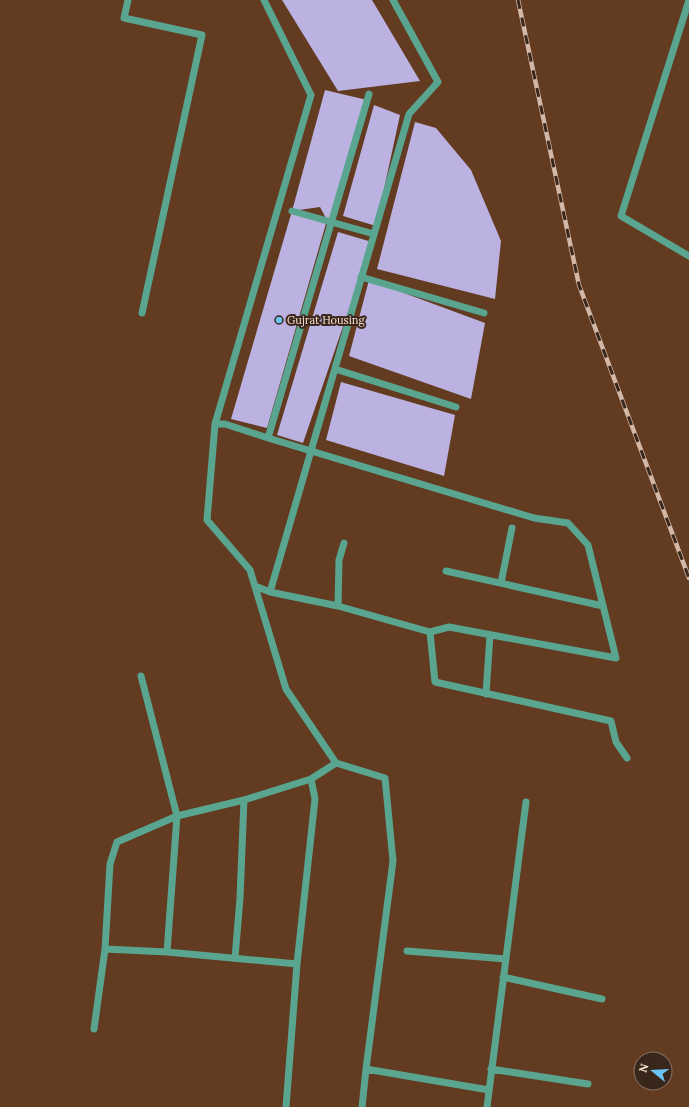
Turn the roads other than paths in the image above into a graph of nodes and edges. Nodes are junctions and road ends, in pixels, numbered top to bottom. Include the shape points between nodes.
1 (128, 0) edge
2 (264, 0) edge
3 (393, 0) edge
4 (689, 0) edge
5 (368, 94) dead end
6 (292, 211) dead end
7 (331, 222) junction
8 (374, 234) junction
9 (689, 256) edge
10 (362, 277) junction
11 (142, 313) dead end
12 (484, 313) dead end
13 (335, 369) junction
14 (456, 407) dead end
15 (215, 424) junction
16 (268, 438) junction
17 (310, 451) junction
18 (512, 528) dead end
19 (344, 543) dead end
20 (446, 571) dead end
21 (501, 583) junction
22 (255, 586) junction
23 (270, 592) junction
24 (338, 606) junction
25 (603, 606) junction
26 (430, 632) junction
27 (490, 635) junction
28 (141, 676) dead end
29 (486, 694) junction
30 (628, 758) dead end
31 (336, 763) junction
32 (311, 779) junction
33 (244, 800) junction
34 (526, 802) dead end
35 (177, 816) junction
36 (104, 949) junction
37 (407, 951) dead end
38 (167, 952) junction
39 (235, 958) junction
40 (506, 959) junction
41 (297, 964) junction
42 (503, 977) junction
43 (602, 999) dead end
44 (94, 1029) dead end
45 (366, 1069) junction
46 (492, 1069) junction
47 (588, 1084) dead end
48 (489, 1090) junction
49 (286, 1107) edge
50 (362, 1107) edge
51 (487, 1107) edge

1 - 11 street via 124,18 202,35
2 - 15 street via 311,94
3 - 8 street via 438,82 409,114
4 - 9 street via 620,216
5 - 7 street
6 - 7 street
7 - 8 street
7 - 16 street
8 - 10 street
10 - 12 street
10 - 13 street
13 - 14 street
13 - 17 street
15 - 16 street via 225,424
15 - 22 street via 207,520 250,570
16 - 17 street
17 - 23 street
17 - 25 street via 534,518 568,523 588,545
18 - 21 street
19 - 24 street via 339,560
20 - 21 street
21 - 25 street
22 - 23 street
22 - 31 street via 286,689
23 - 24 street
24 - 26 street
25 - 27 street via 616,658
26 - 27 street via 448,627
26 - 29 street via 435,682
27 - 29 street
28 - 35 street
29 - 30 street via 610,721 616,742
31 - 32 street
31 - 45 street via 385,778 393,861
32 - 33 street
32 - 41 street via 315,799
33 - 35 street
33 - 39 street
34 - 40 street
35 - 36 street via 117,842 110,864
35 - 38 street
36 - 38 street
36 - 44 street
37 - 40 street
38 - 39 street
39 - 41 street
40 - 42 street
41 - 49 street
42 - 43 street
42 - 46 street
45 - 48 street
45 - 50 street
46 - 47 street
46 - 48 street
48 - 51 street

